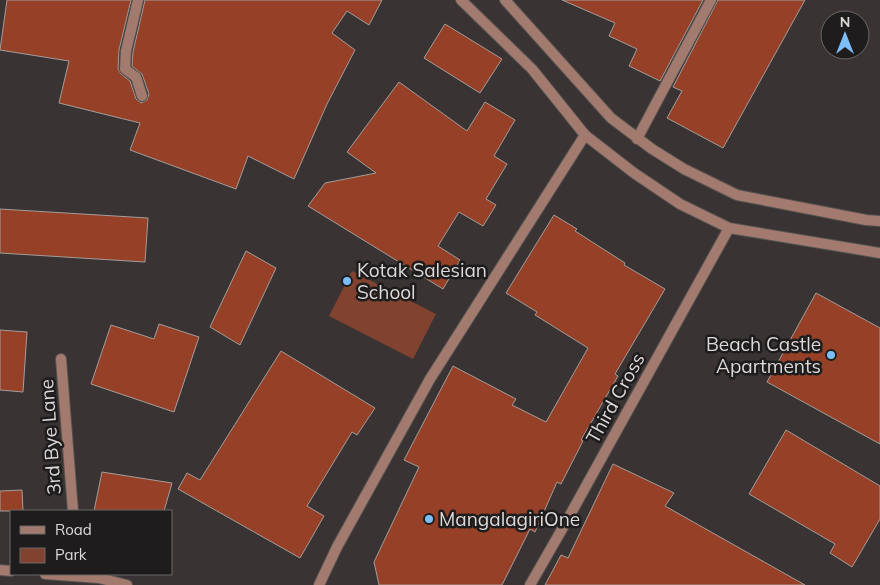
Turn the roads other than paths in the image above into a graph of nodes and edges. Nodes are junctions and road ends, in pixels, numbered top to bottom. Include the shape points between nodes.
1 (138, 0) edge
2 (461, 0) edge
3 (505, 0) edge
4 (711, 0) edge
5 (142, 96) dead end
6 (585, 134) junction
7 (637, 139) junction
8 (880, 221) edge
9 (729, 228) junction
10 (880, 253) edge
11 (61, 359) dead end
12 (73, 510) edge
13 (71, 575) edge
14 (97, 576) edge
15 (127, 585) edge
16 (319, 585) edge
17 (530, 585) edge

1 - 5 street via 125,69 136,77
2 - 6 street via 532,69
3 - 7 street via 611,118
4 - 7 street
6 - 9 street via 680,204
6 - 16 street via 430,379
7 - 8 street via 684,169 738,195
9 - 10 street
9 - 17 street, Third Cross
11 - 12 street, 3rd Bye Lane
13 - 14 street
14 - 15 street

